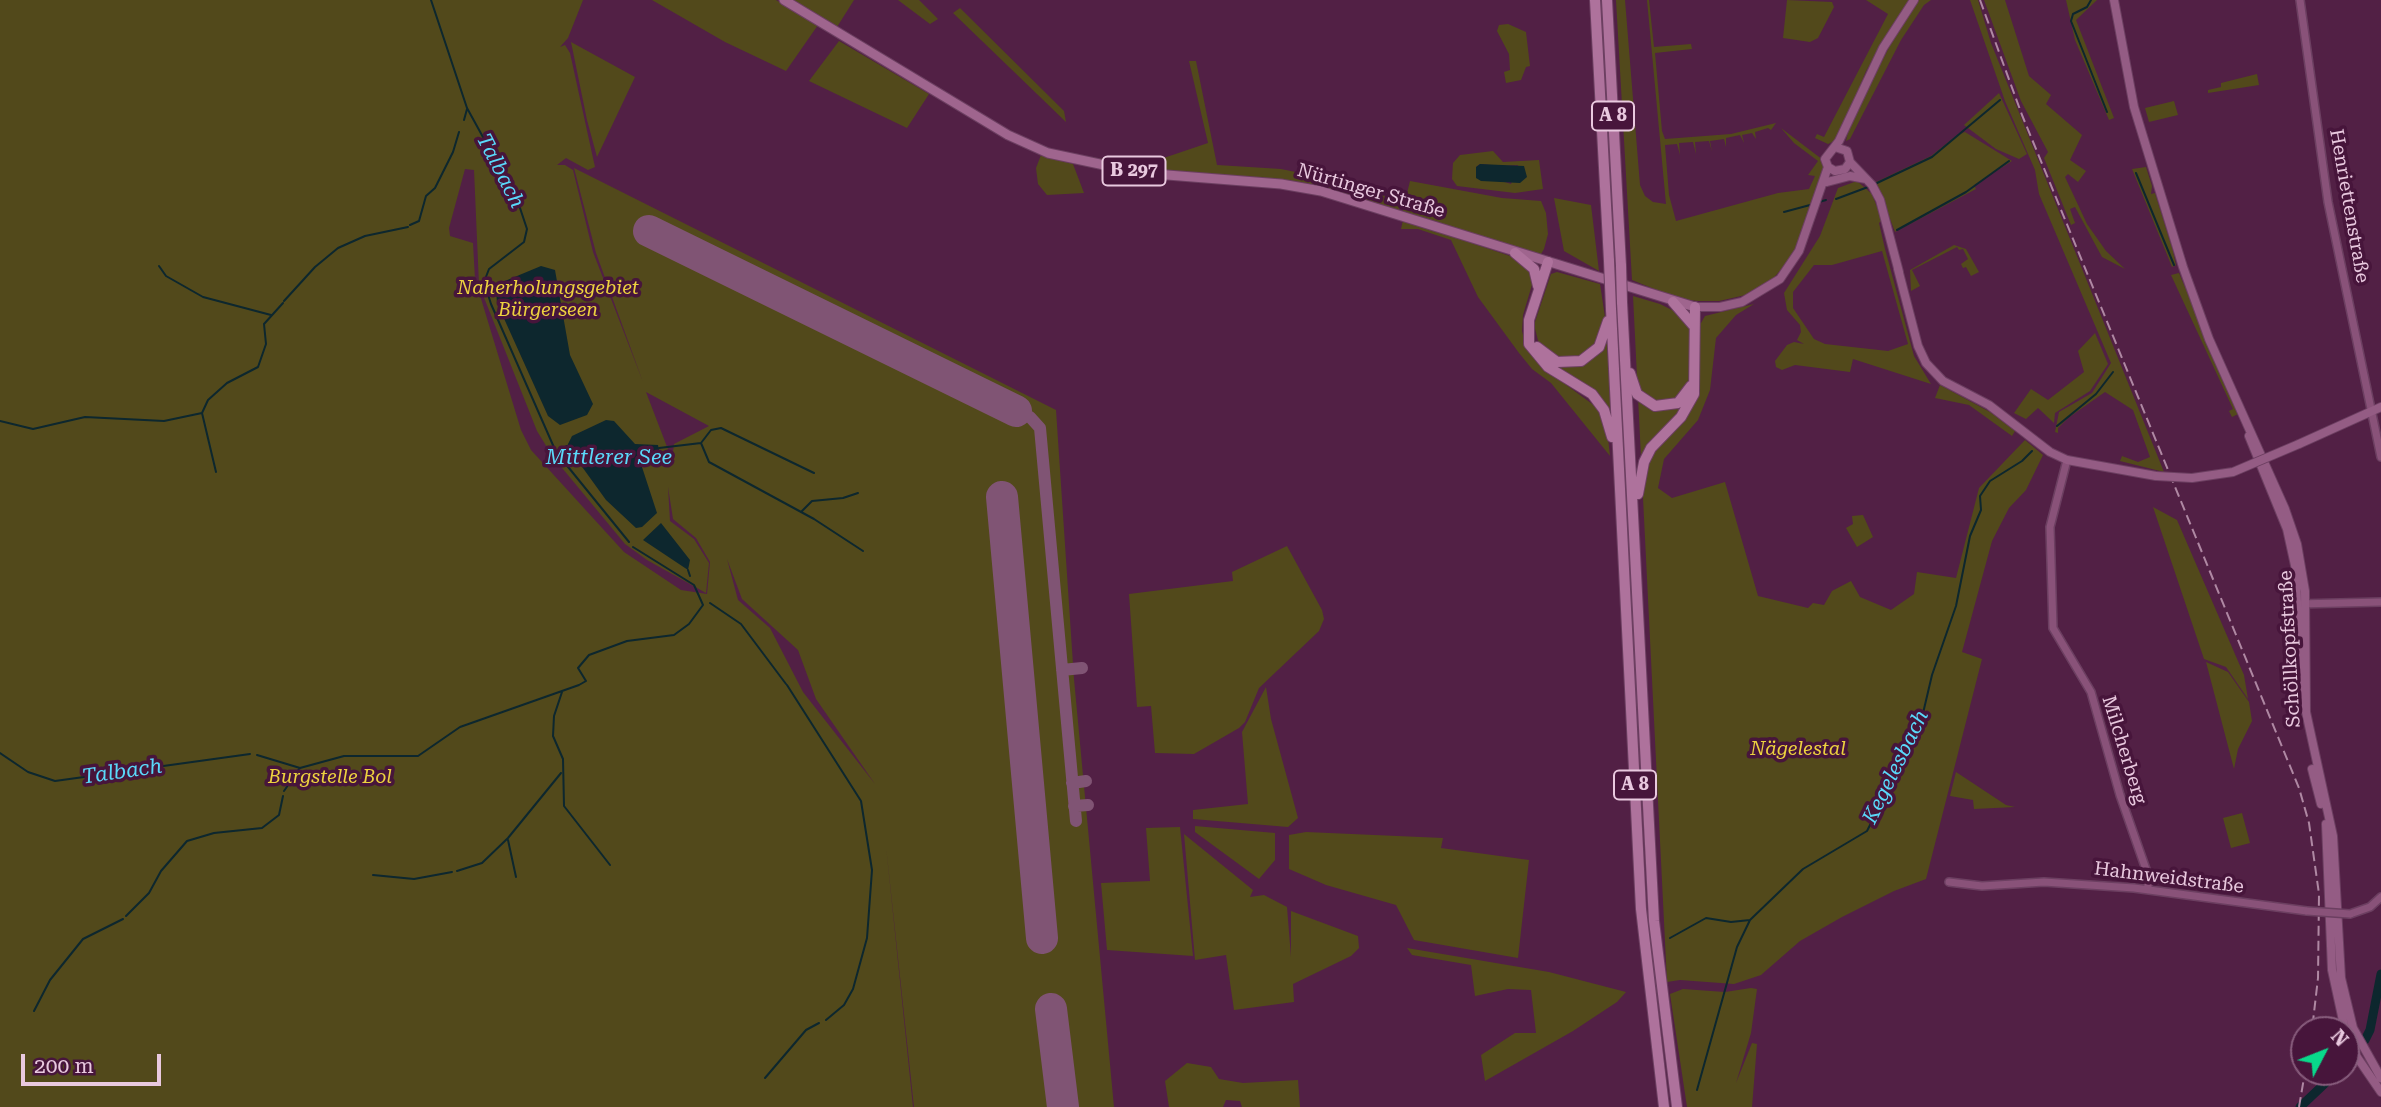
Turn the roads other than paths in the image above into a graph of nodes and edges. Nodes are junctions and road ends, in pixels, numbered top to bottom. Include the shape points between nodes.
1 (784, 0) edge
2 (1595, 0) edge
3 (1607, 0) edge
4 (1914, 0) edge
5 (2114, 0) edge
6 (2300, 0) edge
7 (1840, 148) junction
8 (1848, 166) junction
9 (1832, 169) junction
10 (1866, 179) junction
11 (1824, 186) junction
12 (1516, 253) junction
13 (1548, 262) junction
14 (1538, 286) junction
15 (1673, 302) junction
16 (1695, 307) junction
17 (1611, 309) junction
18 (1529, 320) junction
19 (1694, 325) junction
20 (1626, 359) junction
21 (1696, 373) junction
22 (2377, 409) edge
23 (1618, 453) junction
24 (2381, 457) edge
25 (2067, 460) junction
26 (1633, 503) junction
27 (2381, 602) edge
28 (2301, 603) junction
29 (1949, 882) dead end
30 (2148, 890) junction
31 (2381, 897) edge
32 (2343, 1016) edge
33 (2360, 1061) edge
34 (2381, 1078) edge
35 (2381, 1092) edge
36 (1664, 1107) edge
37 (1676, 1107) edge

1 - 12 main road, Nürtinger Straße / B 297 via 1008,135 1048,153 1142,173 1301,187
2 - 17 highway, A 8, bridge
3 - 20 highway, A 8, bridge
4 - 7 main road via 1883,48
5 - 28 main road, Schöllkopfstraße via 2134,107 2183,267 2292,545
6 - 22 street, Henriettenstraße via 2328,202
7 - 8 main road via 1849,155
7 - 9 main road via 1827,154
8 - 9 main road
8 - 10 main road
9 - 11 main road
10 - 11 main road via 1850,176
10 - 25 main road via 1876,192 1918,346 1932,370 1950,387 1989,405
11 - 16 main road, Nürtinger Straße via 1789,268 1767,289 1742,302
12 - 13 main road, Nürtinger Straße / B 297
12 - 14 highway via 1534,269
13 - 14 highway
13 - 15 main road, Nürtinger Straße / B 297
14 - 18 highway
15 - 16 main road, Nürtinger Straße / B 297
15 - 19 highway
16 - 19 highway
17 - 18 highway via 1599,347 1590,357 1572,363 1544,355
17 - 23 highway, A 8
18 - 23 highway via 1533,351 1599,402
19 - 21 highway
20 - 21 highway via 1637,394 1656,406 1681,401
20 - 26 highway, A 8
21 - 26 highway via 1689,405 1644,462 1638,498
22 - 24 street, Henriettenstraße
22 - 25 main road, bridge via 2233,472 2192,478 2156,476
23 - 36 highway, A 8 via 1647,975
25 - 30 street, Milcherberg via 2050,527 2053,628 2091,692 2148,875
26 - 37 highway, A 8 via 1659,974
27 - 28 street
28 - 32 main road, Schöllkopfstraße via 2301,714 2326,824 2332,970
28 - 34 main road, Schöllkopfstraße via 2306,712 2333,836 2345,999 2359,1041
29 - 30 street, Hahnweidstraße via 1982,886 2044,882
30 - 31 street, Hahnweidstraße, bridge via 2350,914
33 - 35 main road, Schöllkopfstraße

